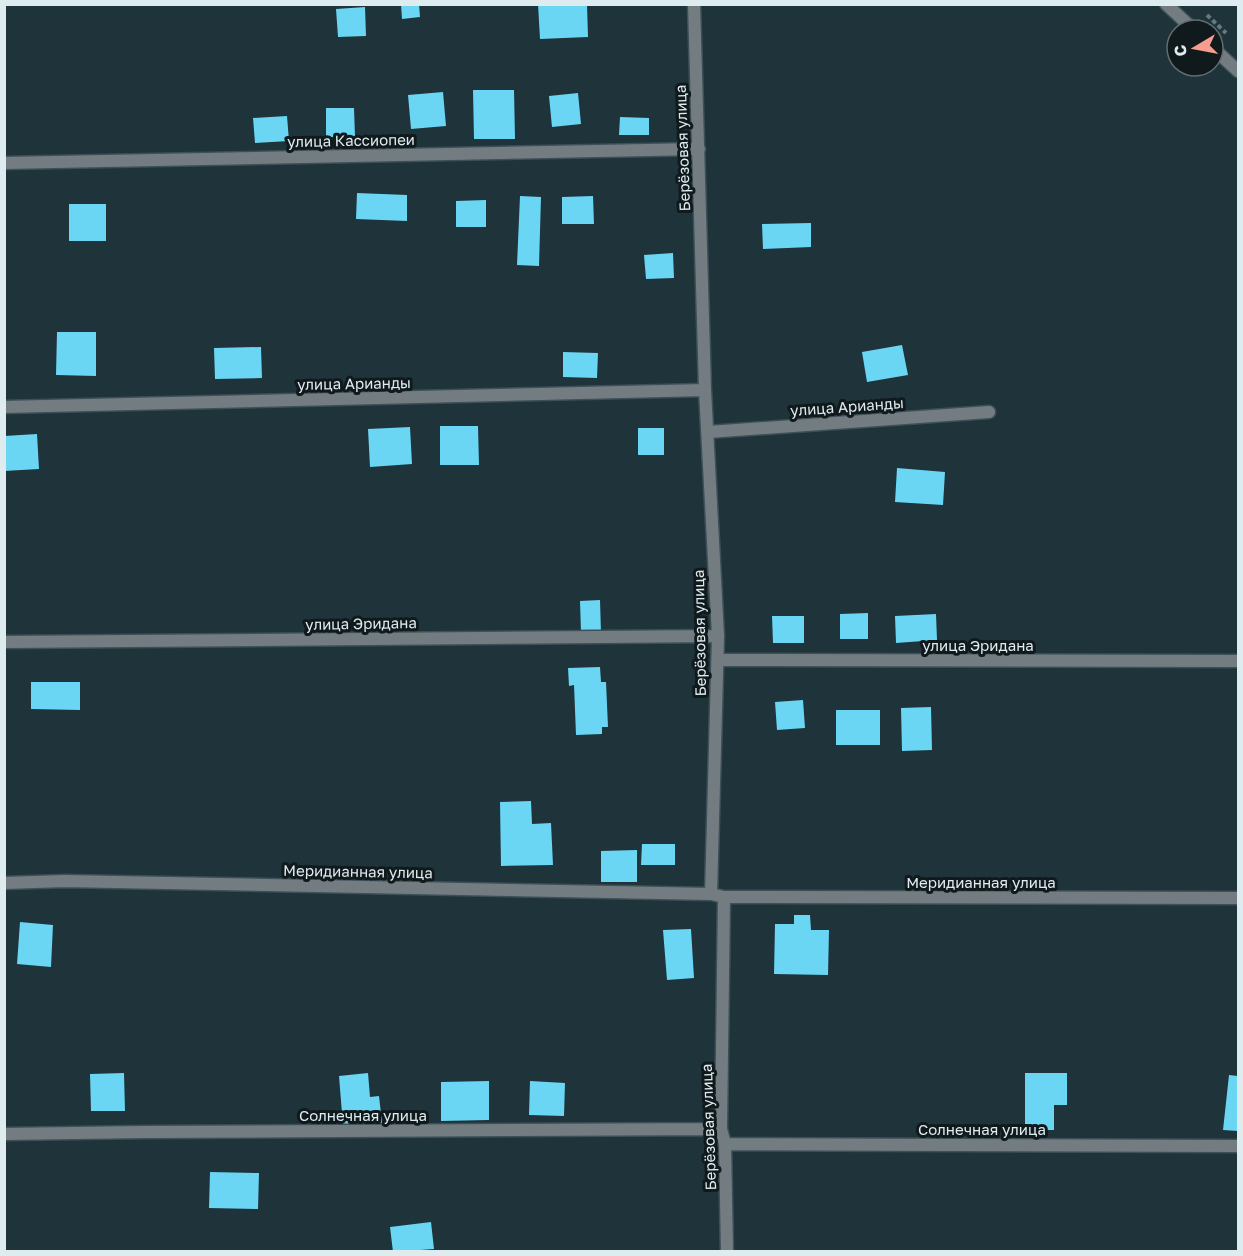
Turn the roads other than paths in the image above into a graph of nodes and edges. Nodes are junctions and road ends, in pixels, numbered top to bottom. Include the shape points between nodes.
1 (694, 4) edge
2 (1166, 4) edge
3 (1181, 18) edge
4 (1225, 59) edge
5 (1239, 71) edge
6 (699, 149) junction
7 (4, 163) edge
8 (705, 390) junction
9 (4, 407) edge
10 (989, 412) dead end
11 (708, 432) junction
12 (718, 636) junction
13 (4, 642) edge
14 (718, 660) junction
15 (1239, 661) edge
16 (4, 883) edge
17 (718, 896) junction
18 (1239, 898) edge
19 (721, 1129) junction
20 (4, 1134) edge
21 (725, 1144) junction
22 (1239, 1146) edge
23 (727, 1251) edge

1 - 6 street, Берёзовая улица
2 - 3 street
4 - 5 street
6 - 7 street, улица Кассиопеи
6 - 8 street, Берёзовая улица
8 - 9 street, улица Арианды
8 - 11 street, Берёзовая улица
10 - 11 street, улица Арианды
11 - 12 street, Берёзовая улица
12 - 13 street, улица Эридана
12 - 14 street, Берёзовая улица
14 - 15 street, улица Эридана
14 - 17 street, Берёзовая улица
16 - 17 street, Меридианная улица via 65,881
17 - 18 street, Меридианная улица
17 - 19 street, Берёзовая улица
19 - 20 street, Солнечная улица
19 - 21 street, Берёзовая улица
21 - 22 street, Солнечная улица
21 - 23 street, Берёзовая улица

